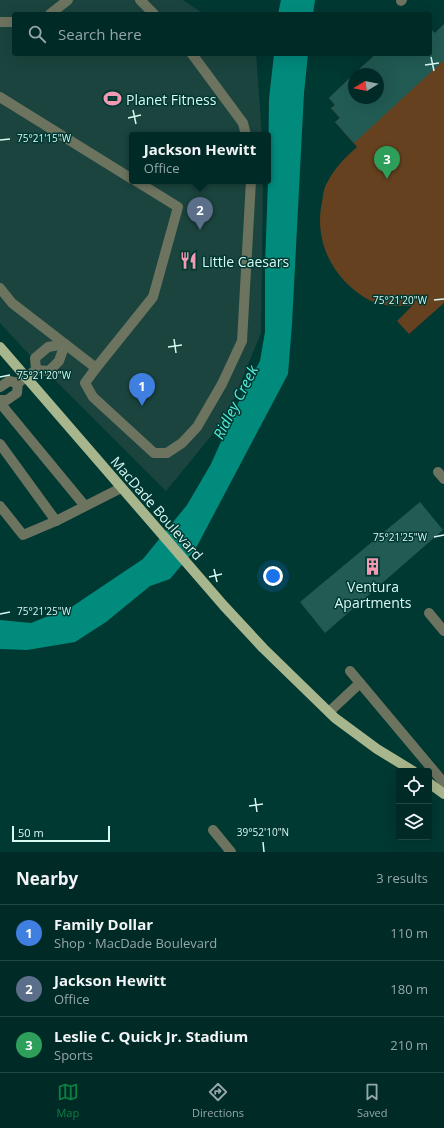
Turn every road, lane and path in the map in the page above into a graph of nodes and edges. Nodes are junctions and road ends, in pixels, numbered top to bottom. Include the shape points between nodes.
1 (68, 0) edge
2 (140, 0) edge
3 (53, 12) edge
4 (152, 12) edge
5 (0, 22) edge
6 (12, 22) edge
7 (193, 56) edge
8 (0, 97) edge
9 (245, 132) edge
10 (129, 176) edge
11 (141, 184) edge
12 (251, 184) edge
13 (0, 288) edge
14 (65, 344) junction
15 (0, 347) edge
16 (96, 368) junction
17 (36, 370) junction
18 (22, 380) junction
19 (0, 387) edge
20 (0, 400) edge
21 (0, 403) edge
22 (1, 450) edge
23 (121, 488) junction
24 (0, 506) edge
25 (85, 506) junction
26 (56, 521) junction
27 (429, 613) dead end
28 (444, 631) edge
29 (350, 671) dead end
30 (360, 683) junction
31 (329, 712) junction
32 (408, 768) edge
33 (444, 782) edge
34 (432, 785) edge
35 (444, 794) edge
36 (213, 830) dead end
37 (231, 852) edge

1 - 3 street
2 - 4 street
5 - 6 street
7 - 9 street via 243,123
8 - 10 street
11 - 16 street via 178,207 153,297
12 - 16 street via 242,341 222,384 197,427 182,443 167,453 154,453 93,397 85,383
13 - 14 street via 12,303
14 - 16 street
14 - 17 street via 59,361 49,371
14 - 17 street via 48,347 35,358
15 - 18 main road, MacDade Boulevard
17 - 18 street
18 - 19 street via 9,381
18 - 20 street via 17,392 7,400
18 - 23 main road, MacDade Boulevard
21 - 25 street
22 - 26 street
23 - 25 street
23 - 31 main road, MacDade Boulevard via 263,648
24 - 26 street via 23,535
25 - 26 street
27 - 28 street
29 - 30 street
30 - 31 street
30 - 33 street
31 - 32 main road, MacDade Boulevard via 377,749
34 - 35 main road
36 - 37 street

